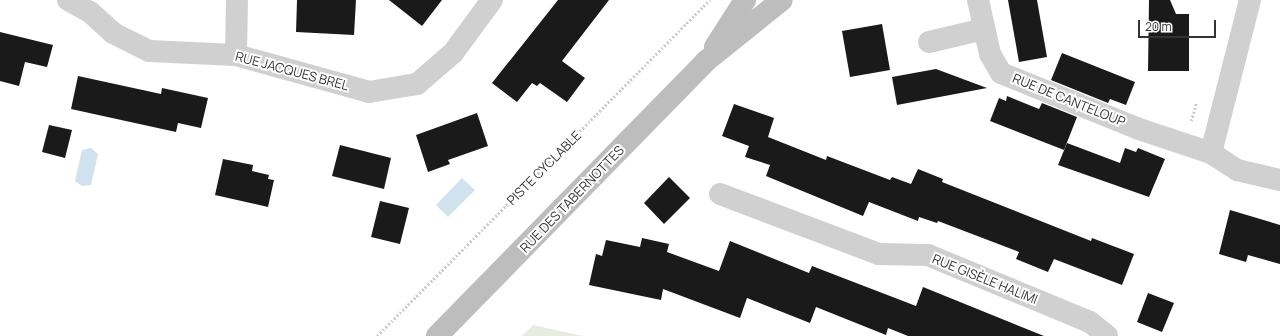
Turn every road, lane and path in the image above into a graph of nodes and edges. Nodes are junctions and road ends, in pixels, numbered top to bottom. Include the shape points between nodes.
1 (68, 0) edge
2 (237, 0) edge
3 (492, 0) edge
4 (710, 0) edge
5 (745, 0) edge
6 (782, 0) edge
7 (978, 0) edge
8 (1250, 0) edge
9 (984, 29) junction
10 (929, 42) dead end
11 (236, 55) junction
12 (706, 61) junction
13 (1211, 153) junction
14 (1280, 180) edge
15 (720, 194) dead end
16 (377, 336) edge
17 (438, 336) edge
18 (1107, 336) edge

1 - 11 street, RUE JACQUES BREL via 90,12 113,33 149,51
2 - 11 street
3 - 11 street, RUE JACQUES BREL via 453,52 417,84 369,92
4 - 16 path, PISTE CYCLABLE
5 - 12 street, RUE DES TABERNOTTES
6 - 12 street, RUE DES TABERNOTTES
7 - 9 street, RUE DE CANTELOUP
8 - 13 street
9 - 10 street
9 - 13 street, RUE DE CANTELOUP via 990,54 1001,73 1139,129
12 - 17 street, RUE DES TABERNOTTES
13 - 14 street, RUE DE CANTELOUP via 1237,170
15 - 18 street, RUE GISÈLE HALIMI via 879,254 928,255 1090,322

